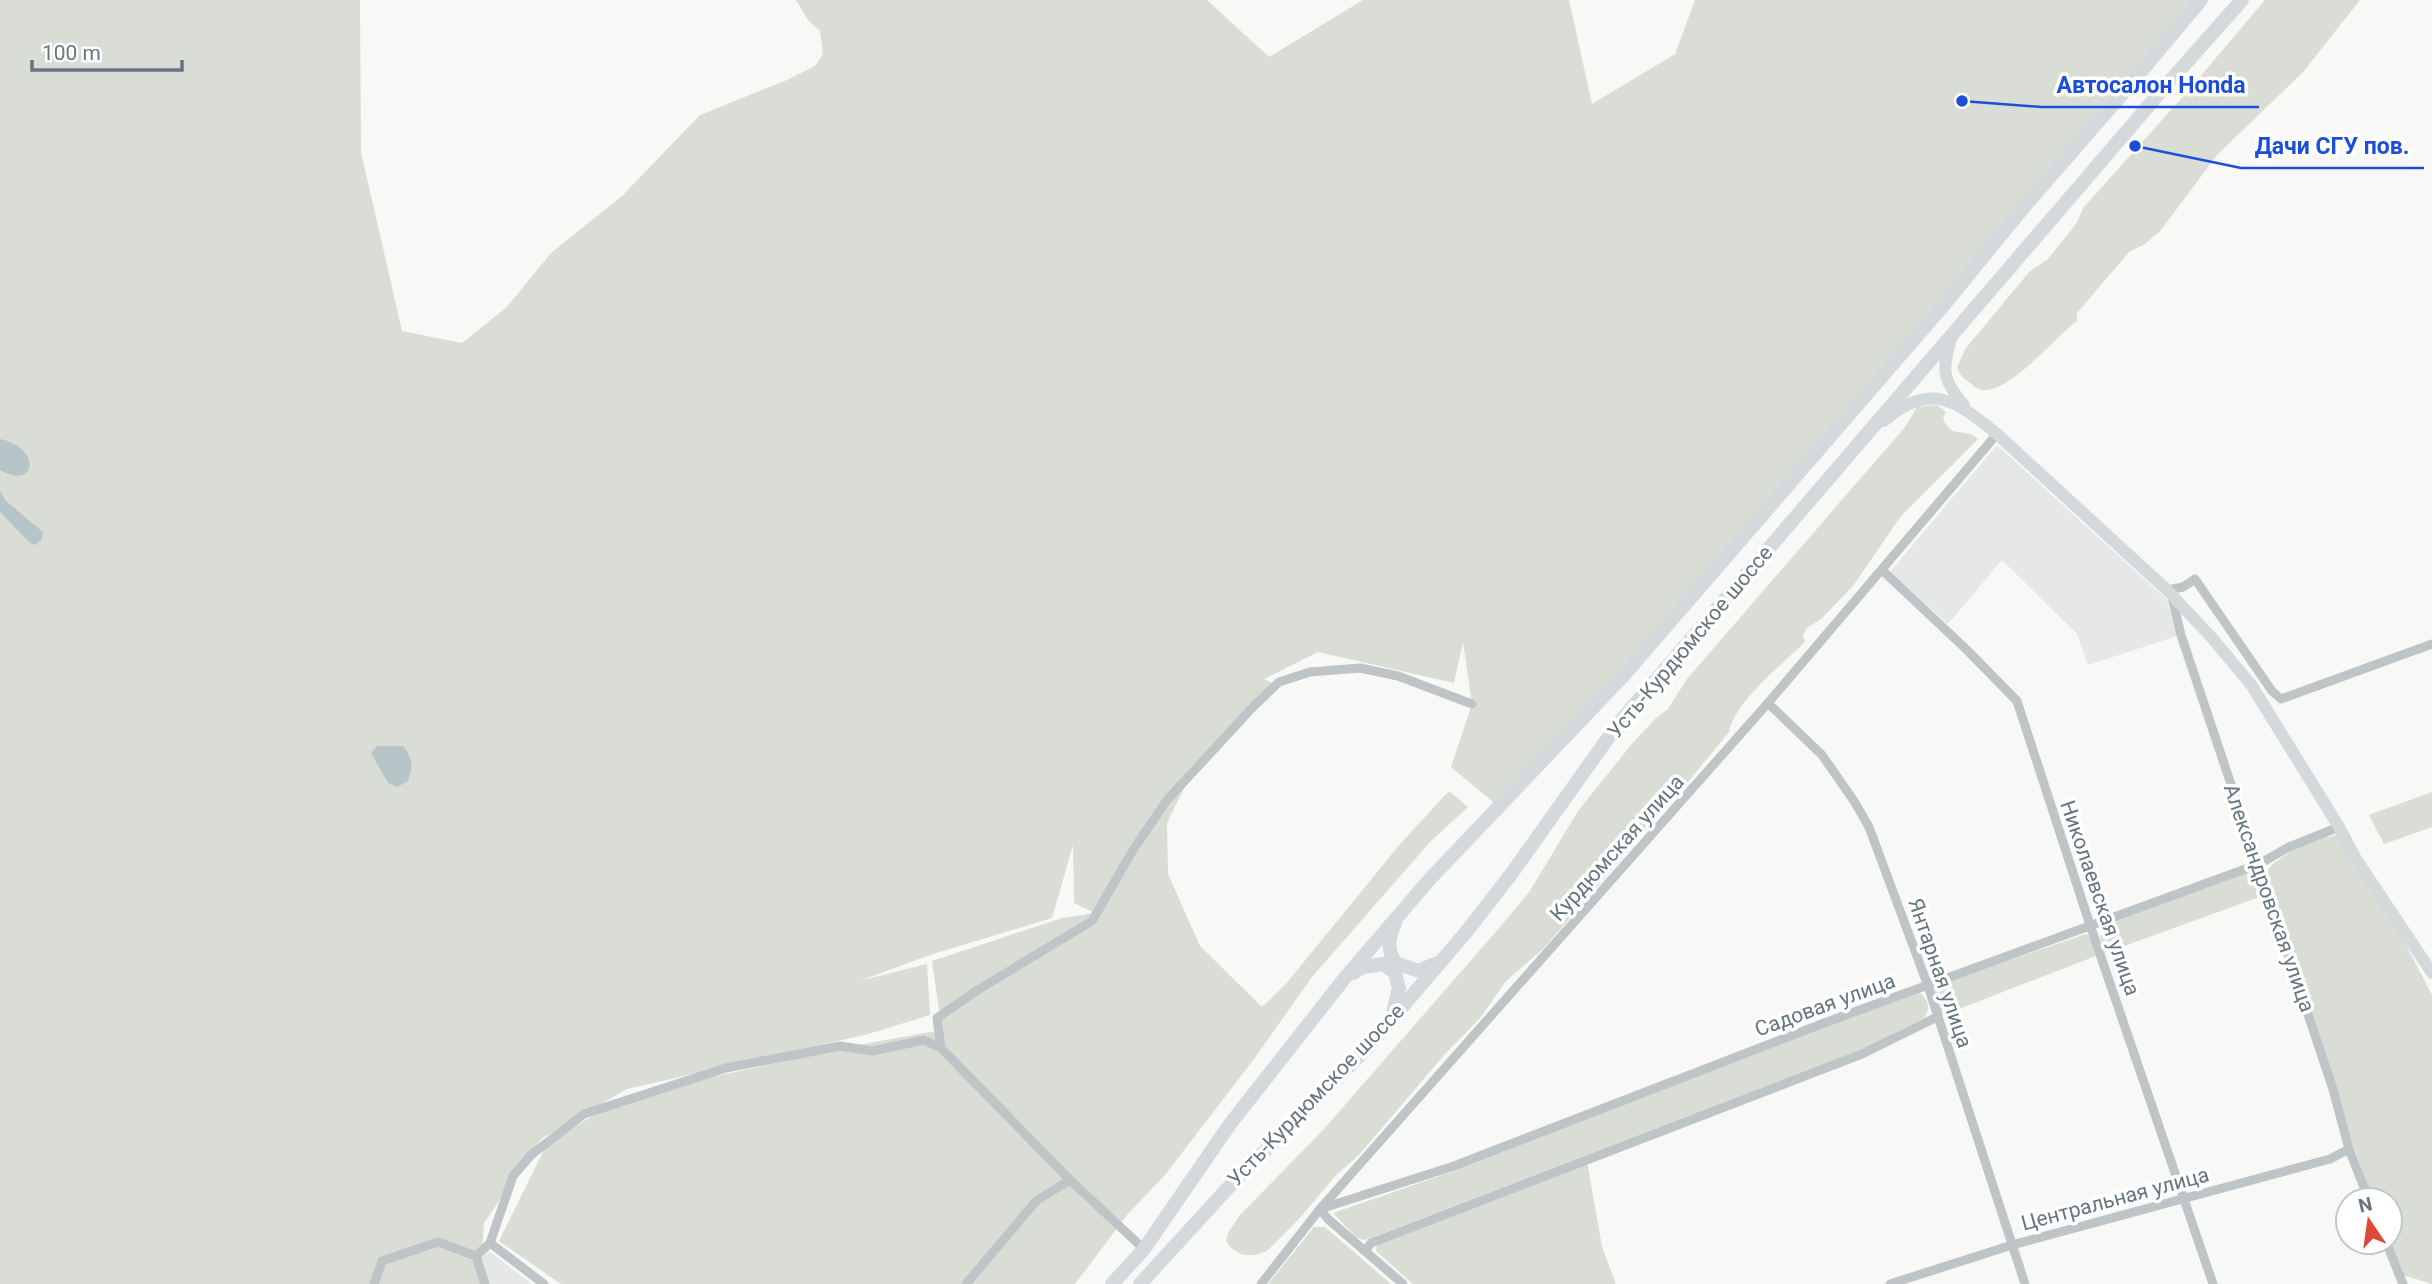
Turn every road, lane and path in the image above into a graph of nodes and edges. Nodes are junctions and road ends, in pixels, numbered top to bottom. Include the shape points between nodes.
1 (2201, 0) edge
2 (2242, 0) edge
3 (1953, 334) junction
4 (1972, 413) junction
5 (1997, 434) junction
6 (1862, 440) junction
7 (1882, 570) junction
8 (2169, 593) junction
9 (2432, 644) edge
10 (1768, 703) junction
11 (1472, 705) dead end
12 (2339, 827) junction
13 (2259, 864) junction
14 (1398, 916) junction
15 (2090, 925) junction
16 (1438, 962) junction
17 (2432, 973) edge
18 (1344, 979) junction
19 (1928, 986) junction
20 (1937, 1017) junction
21 (1391, 1018) junction
22 (941, 1048) junction
23 (2349, 1149) junction
24 (1070, 1180) junction
25 (2364, 1186) edge
26 (2184, 1198) junction
27 (1320, 1209) junction
28 (490, 1243) junction
29 (2012, 1245) junction
30 (1144, 1249) junction
31 (1365, 1251) junction
32 (476, 1256) junction
33 (2392, 1256) edge
34 (374, 1284) edge
35 (485, 1284) edge
36 (544, 1284) edge
37 (966, 1284) edge
38 (1112, 1284) edge
39 (1140, 1284) edge
40 (1261, 1284) edge
41 (1403, 1284) edge
42 (1890, 1284) edge
43 (2025, 1284) edge
44 (2213, 1284) edge
45 (2403, 1284) edge

1 - 14 main road, Усть-Курдюмское шоссе via 1625,675
2 - 3 main road, Усть-Курдюмское шоссе
3 - 4 street via 1945,377
3 - 6 main road, Усть-Курдюмское шоссе
4 - 5 street
4 - 6 street via 1946,399 1922,398 1899,408
5 - 7 street, Курдюмская улица
5 - 8 street
6 - 16 main road, Усть-Курдюмское шоссе via 1618,724 1513,873
7 - 10 street, Курдюмская улица
7 - 15 street, Николаевская улица via 2017,701
8 - 9 street via 2195,579 2281,699
8 - 12 street via 2252,686
8 - 13 street, Александровская улица
10 - 19 street, Янтарная улица via 1822,755 1869,827
10 - 27 street, Курдюмская улица
11 - 22 street via 1360,667 1310,672 1279,682 1167,800 1092,921 937,1018
12 - 13 street, Садовая улица
12 - 17 street
13 - 15 street, Садовая улица
13 - 23 street, Александровская улица
14 - 16 main road via 1389,940 1396,963 1419,971
14 - 18 main road, Усть-Курдюмское шоссе
15 - 19 street, Садовая улица
15 - 26 street, Николаевская улица
16 - 21 main road, Усть-Курдюмское шоссе
18 - 21 main road via 1363,967 1383,964 1389,968 1399,988
18 - 30 main road, Усть-Курдюмское шоссе via 1230,1124
19 - 20 street, Янтарная улица
19 - 27 street, Садовая улица via 1454,1166
20 - 29 street, Янтарная улица
20 - 31 street via 1862,1054 1371,1243
21 - 39 main road, Усть-Курдюмское шоссе
22 - 24 street
22 - 28 street via 924,1040 872,1051 840,1046 726,1068 584,1114 531,1154 513,1176
23 - 25 street, Александровская улица
23 - 26 street, Центральная улица via 2330,1159
24 - 30 street
24 - 37 street via 1037,1199
26 - 29 street, Центральная улица
26 - 44 street, Николаевская улица
27 - 31 street
27 - 40 street, Курдюмская улица
28 - 32 street
28 - 36 street
29 - 42 street, Центральная улица
29 - 43 street, Янтарная улица
30 - 38 main road, Усть-Курдюмское шоссе
31 - 41 street
32 - 34 street via 438,1242 383,1261
32 - 35 street
33 - 45 street

